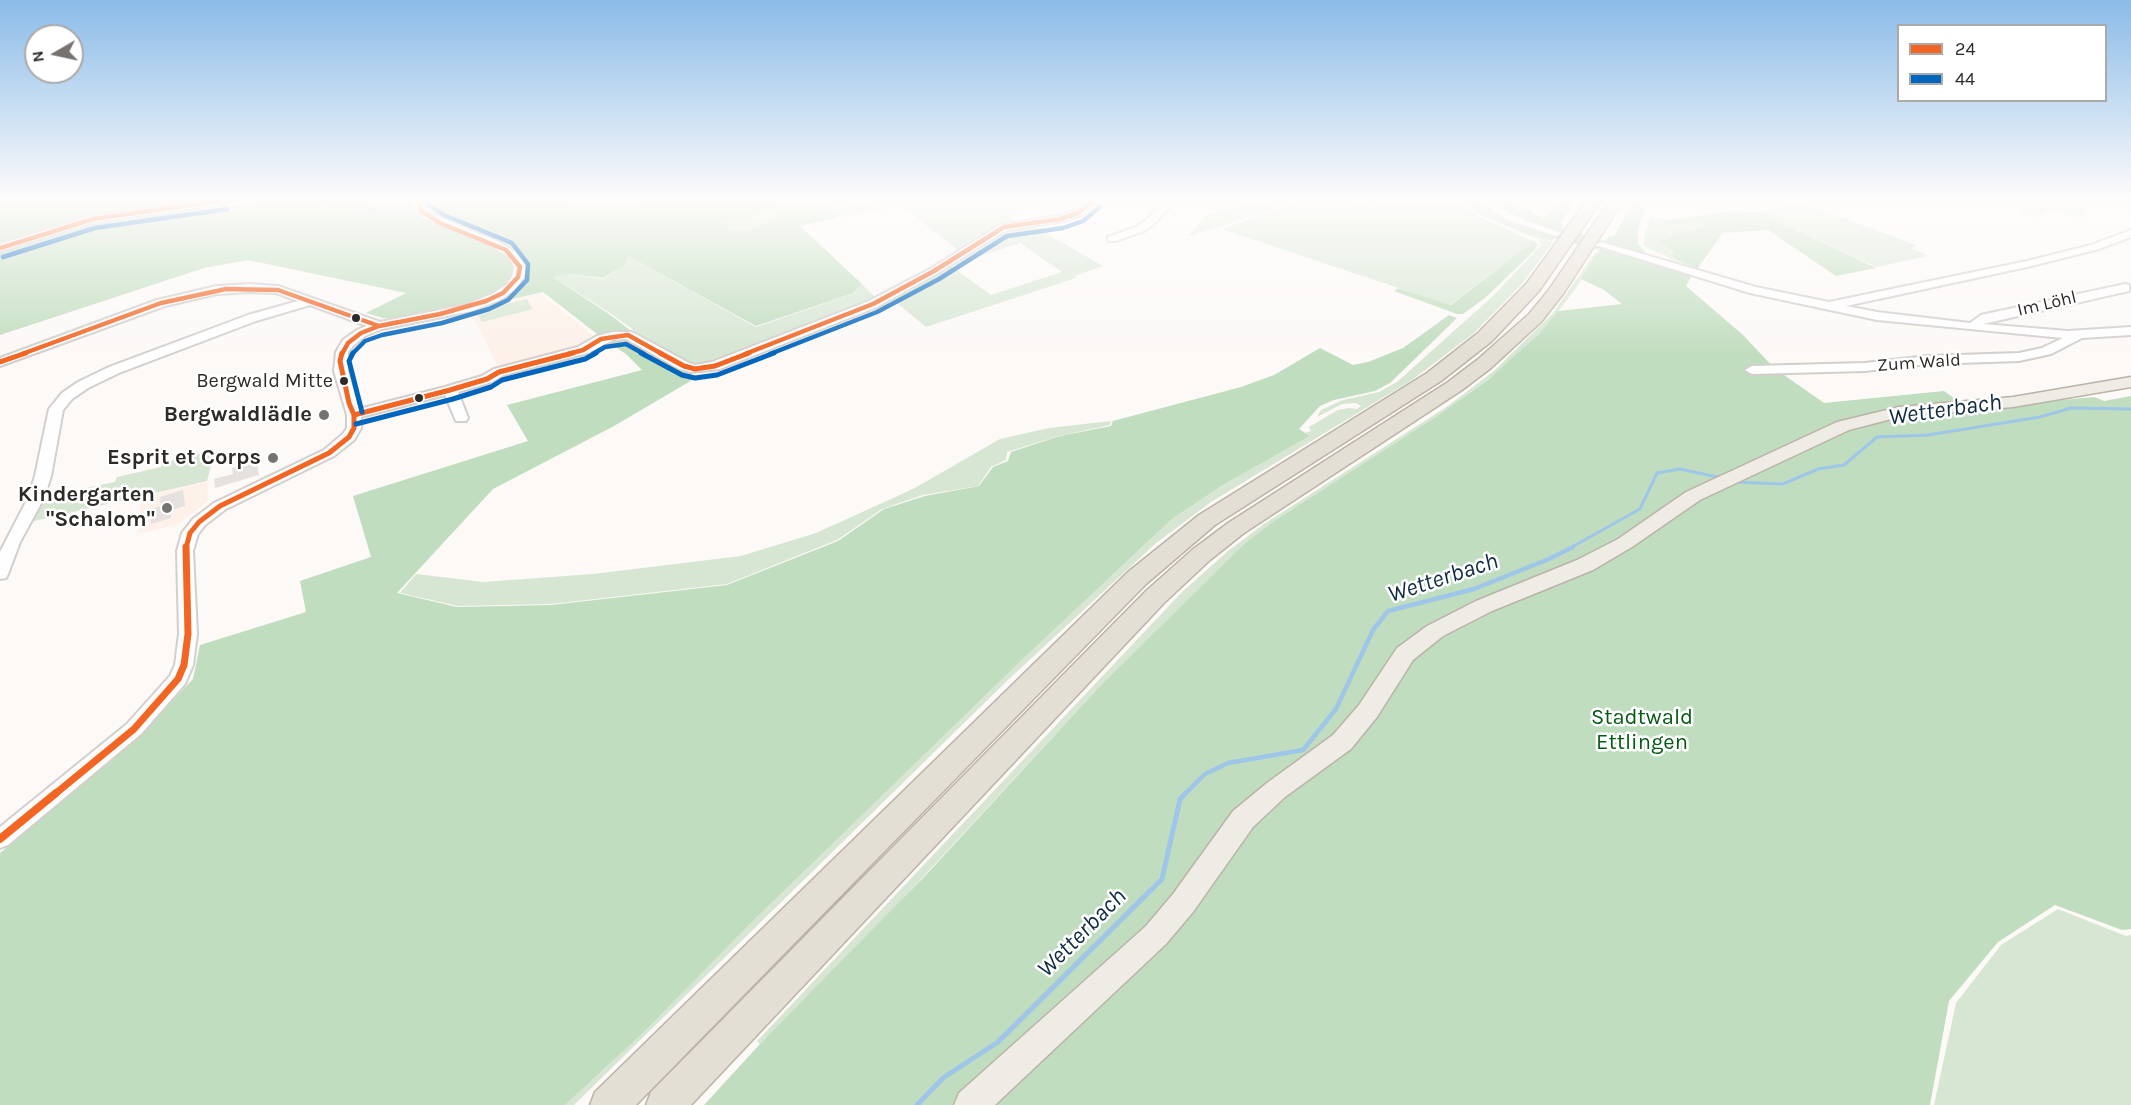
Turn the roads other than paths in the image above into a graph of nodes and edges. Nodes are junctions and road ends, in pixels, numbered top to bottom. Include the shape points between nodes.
1 (507, 252) edge
2 (965, 252) edge
3 (1558, 252) edge
4 (1582, 252) edge
5 (1623, 252) edge
6 (2074, 252) edge
7 (2125, 288) dead end
8 (309, 302) junction
9 (1828, 306) junction
10 (379, 326) junction
11 (1974, 327) junction
12 (2131, 331) edge
13 (2082, 334) junction
14 (0, 362) edge
15 (1752, 370) dead end
16 (2131, 382) edge
17 (450, 390) junction
18 (354, 415) junction
19 (461, 418) dead end
20 (0, 574) edge
21 (0, 839) edge
22 (609, 1105) edge
23 (665, 1105) edge
24 (971, 1105) edge

1 - 10 street via 520,267 518,278 503,293 440,315
2 - 17 street via 873,303 715,366 684,366 628,335 601,339 583,350 506,370
3 - 22 highway via 1533,287 1485,337 1434,377 1215,514 1137,578
4 - 23 highway via 1535,318 1484,364 1236,528 1155,597
5 - 9 street via 1754,290
6 - 9 street
7 - 11 street, Im Löhl via 1981,319
8 - 10 street
8 - 14 street via 278,291 209,291 161,303
8 - 20 street via 252,318 114,370 67,396 56,409 36,498
9 - 11 street
10 - 18 street via 361,333 342,352 341,371
11 - 13 street
12 - 13 street
13 - 15 street, Zum Wald via 2046,351 2019,357
16 - 24 main road via 1995,404 1869,418 1717,484 1606,554 1435,631 1404,654 1368,711 1342,742 1260,802 1156,935
17 - 18 street
17 - 19 street
18 - 21 street via 354,428 341,445 220,506 199,522 190,533 185,551 188,634 178,679 134,729

